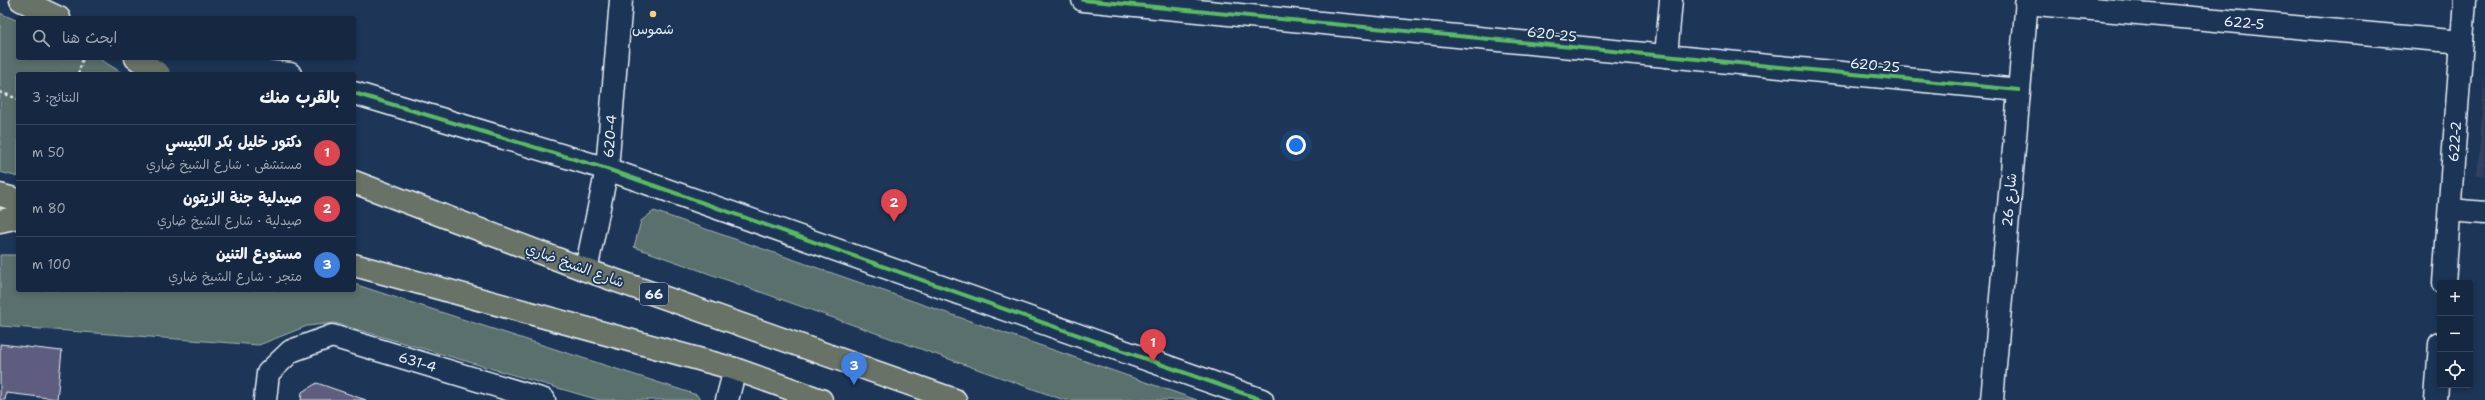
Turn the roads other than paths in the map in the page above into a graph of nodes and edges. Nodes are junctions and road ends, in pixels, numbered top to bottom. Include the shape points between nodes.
1 (21, 0) edge
2 (621, 0) edge
3 (1083, 0) edge
4 (1671, 0) edge
5 (2465, 0) edge
6 (2027, 2) edge
7 (55, 16) edge
8 (2462, 42) junction
9 (1666, 56) junction
10 (149, 67) edge
11 (270, 72) edge
12 (2019, 90) junction
13 (356, 94) edge
14 (607, 169) junction
15 (356, 183) edge
16 (0, 195) edge
17 (16, 199) edge
18 (2450, 210) junction
19 (2485, 213) edge
20 (16, 217) edge
21 (0, 221) edge
22 (356, 265) edge
23 (586, 270) junction
24 (2444, 280) edge
25 (2439, 352) edge
26 (735, 369) junction
27 (265, 400) edge
28 (544, 400) edge
29 (727, 400) edge
30 (821, 400) edge
31 (955, 400) edge
32 (1262, 400) edge
33 (1992, 400) edge
34 (2436, 400) edge

1 - 7 main road
2 - 14 street, 620-4
3 - 9 street, 620-25
4 - 9 street
5 - 8 street, 622-2
6 - 8 street, 622-5
6 - 12 street, شارع 26
8 - 18 street, 622-2
9 - 12 street, 620-25
10 - 11 street via 190,64
12 - 33 street, شارع 26
13 - 14 street
14 - 23 street, 620-4
14 - 32 street
15 - 23 main road, شارع الشيخ ضاري / 66
16 - 17 main road
18 - 19 street
18 - 24 street, 622-2
20 - 21 main road
22 - 26 main road
23 - 31 main road, شارع الشيخ ضاري / 66
25 - 34 street
26 - 29 street
26 - 30 main road
27 - 28 street, 631-4 via 268,373 291,351 332,336

